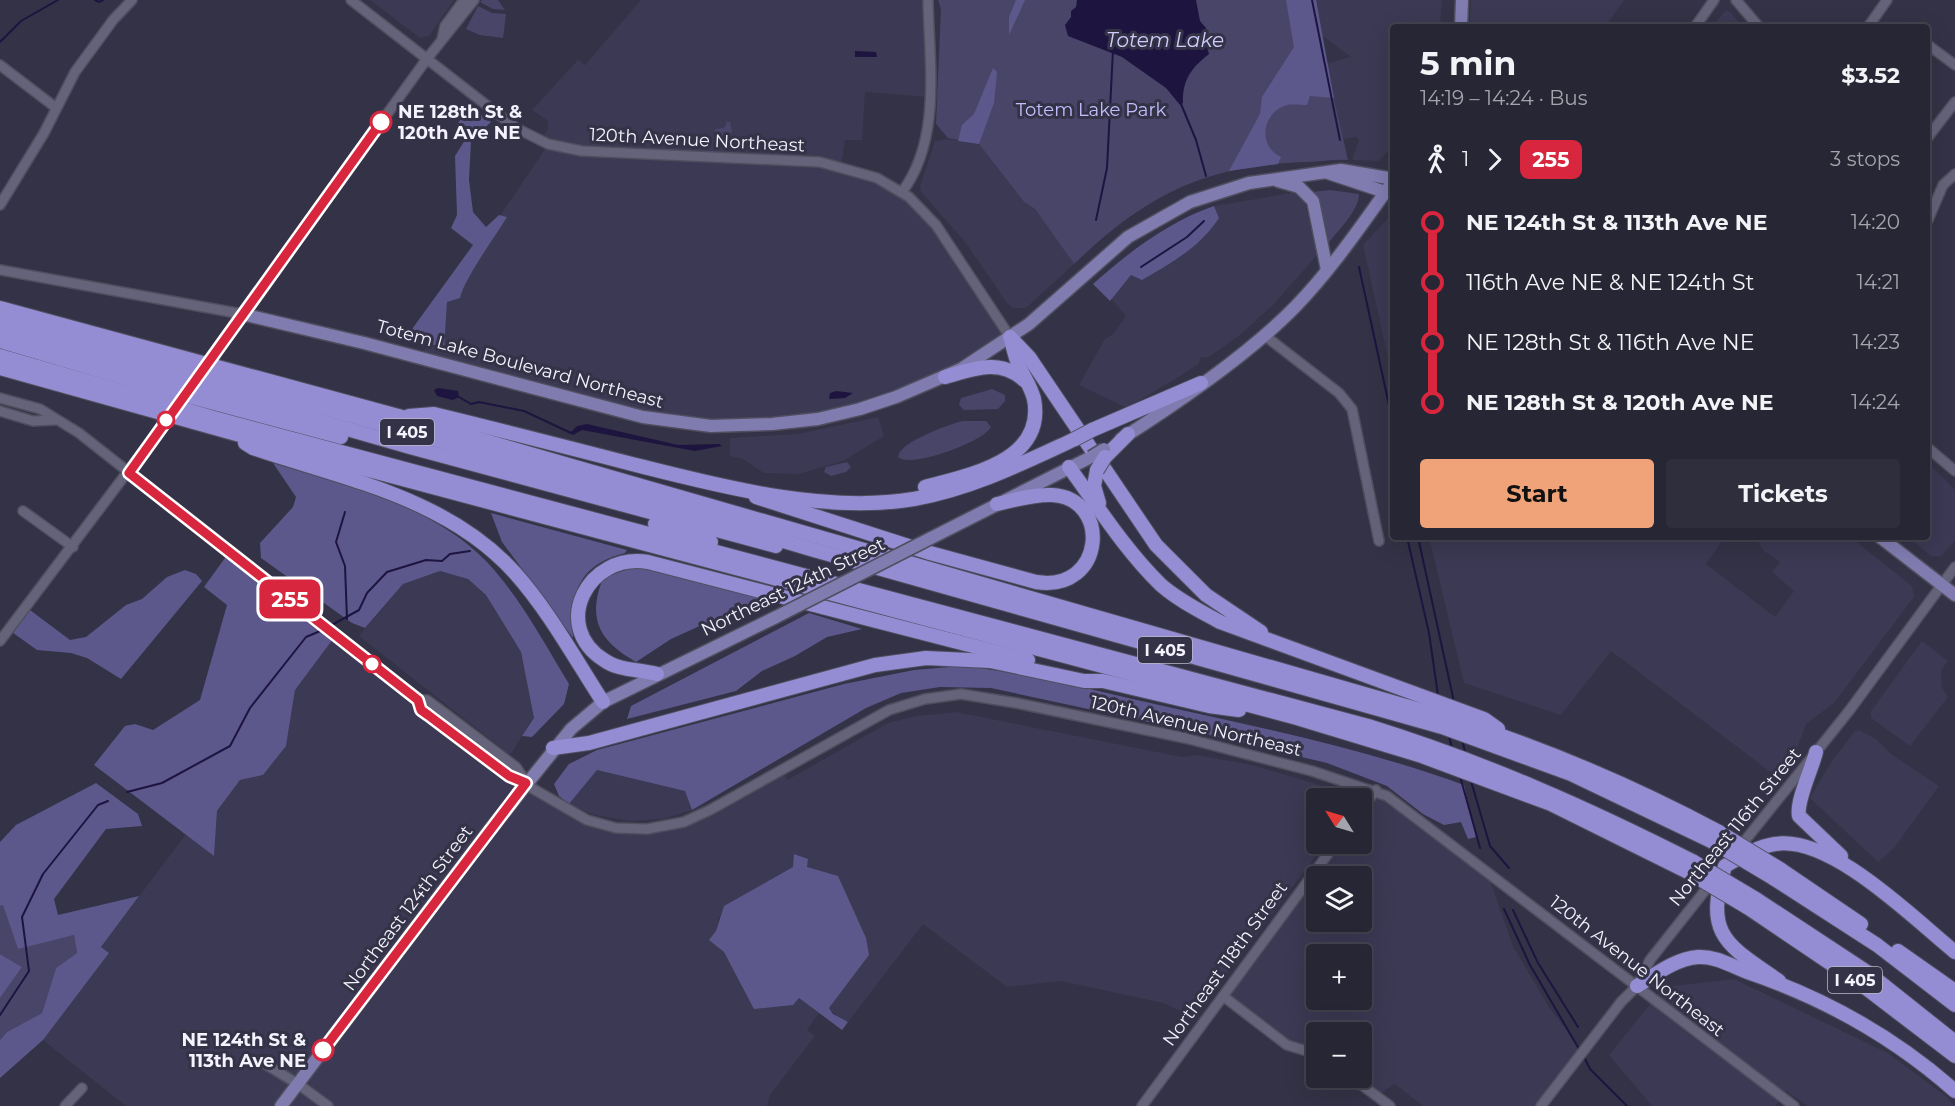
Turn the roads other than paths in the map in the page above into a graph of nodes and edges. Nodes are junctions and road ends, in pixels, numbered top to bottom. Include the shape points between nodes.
1 (132, 0) edge
2 (351, 0) edge
3 (464, 0) edge
4 (474, 0) edge
5 (928, 0) edge
6 (1462, 0) edge
7 (1714, 0) edge
8 (1736, 0) edge
9 (1887, 0) edge
10 (1461, 24) edge
11 (1697, 24) edge
12 (1756, 24) edge
13 (1871, 24) edge
14 (442, 39) junction
15 (1930, 46) edge
16 (1954, 59) edge
17 (426, 60) junction
18 (0, 65) edge
19 (1955, 102) edge
20 (55, 107) junction
21 (1930, 134) edge
22 (1328, 173) junction
23 (1955, 174) edge
24 (1271, 179) junction
25 (1390, 179) edge
26 (902, 192) junction
27 (1389, 193) edge
28 (1, 203) edge
29 (1930, 215) edge
30 (0, 270) edge
31 (1327, 270) junction
32 (0, 308) edge
33 (242, 314) junction
34 (0, 320) edge
35 (0, 329) edge
36 (1264, 335) junction
37 (1010, 337) junction
38 (0, 341) edge
39 (26, 342) junction
40 (0, 356) edge
41 (0, 368) edge
42 (945, 377) junction
43 (1201, 383) junction
44 (1031, 388) junction
45 (188, 390) junction
46 (0, 398) edge
47 (0, 411) edge
48 (280, 416) junction
49 (402, 417) junction
50 (55, 420) junction
51 (226, 431) junction
52 (1128, 434) joint
53 (1930, 450) edge
54 (1105, 453) junction
55 (1070, 467) junction
56 (1955, 471) edge
57 (129, 473) junction
58 (717, 485) junction
59 (811, 499) junction
60 (997, 504) junction
61 (23, 512) dead end
62 (1103, 513) junction
63 (1884, 540) edge
64 (1379, 541) dead end
65 (73, 547) junction
66 (814, 550) junction
67 (1955, 567) edge
68 (773, 568) junction
69 (1942, 585) junction
70 (1955, 595) edge
71 (0, 641) edge
72 (1284, 646) junction
73 (657, 674) junction
74 (1103, 681) junction
75 (603, 702) junction
76 (1416, 715) junction
77 (1297, 718) junction
78 (1485, 731) junction
79 (553, 748) junction
80 (1417, 748) junction
81 (1816, 752) junction
82 (526, 783) junction
83 (1376, 790) junction
84 (1372, 795) edge
85 (1715, 837) junction
86 (1328, 854) edge
87 (1725, 866) junction
88 (1855, 871) junction
89 (1777, 873) junction
90 (1753, 904) junction
91 (1955, 952) edge
92 (1779, 981) junction
93 (1637, 987) junction
94 (1955, 991) edge
95 (1223, 996) junction
96 (1955, 1005) edge
97 (1955, 1042) edge
98 (1306, 1051) edge
99 (1955, 1056) edge
100 (265, 1064) dead end
101 (298, 1083) junction
102 (82, 1088) dead end
103 (1366, 1088) edge
104 (1955, 1091) edge
105 (65, 1106) edge
106 (281, 1106) edge
107 (328, 1106) edge
108 (1142, 1106) edge
109 (1390, 1106) edge
110 (1541, 1106) edge
111 (1794, 1106) edge

1 - 20 street via 112,20
2 - 17 street, 120th Avenue Northeast
3 - 14 street via 445,26
4 - 14 street
5 - 26 street via 927,129 917,166
6 - 10 main road
7 - 11 street
8 - 12 street
9 - 13 street
14 - 17 street
15 - 16 street
17 - 26 street, 120th Avenue Northeast via 516,128 557,147 820,162 869,174
17 - 33 street
18 - 20 street
19 - 21 street
20 - 28 street via 44,133
22 - 24 main road, Totem Lake Boulevard Northeast
22 - 25 main road, Totem Lake Boulevard Northeast via 1356,171
22 - 27 main road
23 - 29 street via 1943,185
24 - 31 main road via 1299,187 1313,201
24 - 37 main road, Totem Lake Boulevard Northeast via 1207,195 1143,227 1106,253 1050,307
26 - 37 street, 120th Avenue Northeast via 949,242
27 - 31 main road
30 - 33 street, Totem Lake Boulevard Northeast
31 - 36 main road
32 - 49 highway, I 405
33 - 42 main road, Totem Lake Boulevard Northeast via 612,410 692,424 734,426 818,418 896,397
33 - 45 street, bridge
34 - 66 highway, I 405 via 558,474
35 - 39 highway
36 - 43 main road
36 - 64 street via 1339,393 1352,409
37 - 42 main road, Totem Lake Boulevard Northeast
37 - 44 highway via 1017,363
37 - 72 highway via 1029,357 1156,545 1206,595
38 - 39 highway
39 - 45 highway
40 - 68 highway, I 405 via 214,418
41 - 51 highway, I 405
42 - 44 highway via 981,366 995,366 1016,373
43 - 52 main road
43 - 59 highway, bridge via 1003,473 940,493 859,503
44 - 59 highway via 1035,408 1031,430 1018,450 1003,462 924,488
45 - 48 highway
45 - 57 street, bridge
46 - 50 street, 120th Avenue Northeast via 40,409
47 - 50 street via 33,421
48 - 66 highway via 729,536 783,548
48 - 68 highway via 663,526 756,556
49 - 58 highway via 434,414
49 - 76 highway, I 405
50 - 57 street, 120th Avenue Northeast via 79,433
51 - 75 highway via 253,448 423,506 470,533 526,587
51 - 77 highway, I 405
52 - 54 highway
53 - 56 street
54 - 55 main road, Northeast 124th Street, bridge
54 - 62 highway, bridge via 1094,486
55 - 60 main road, Northeast 124th Street
55 - 62 highway
57 - 65 street
57 - 82 street, 120th Avenue Northeast via 418,700 427,700 516,767
58 - 59 highway
58 - 60 highway via 930,553 1036,582 1067,580 1088,561 1093,533 1087,516 1076,503 1054,495
60 - 73 main road, Northeast 124th Street, bridge
61 - 65 street
62 - 72 highway via 1162,586 1185,603 1220,622
63 - 69 main road
65 - 71 street
66 - 76 highway, I 405
67 - 69 street, Northeast 116th Street
68 - 80 highway, I 405 via 1099,652
69 - 70 main road
69 - 81 street, Northeast 116th Street
72 - 78 highway via 1412,693
73 - 74 highway via 620,668 605,661 584,638 579,615 583,593 598,573 616,563 648,562
73 - 75 main road, Northeast 124th Street
74 - 77 highway via 1209,706
74 - 79 highway via 1084,681 973,659 903,661 589,743
75 - 79 main road, Northeast 124th Street
76 - 78 highway, I 405
77 - 80 highway, I 405
78 - 85 highway, I 405 via 1570,774
78 - 85 highway, I 405 via 1635,790
79 - 82 main road, Northeast 124th Street
80 - 90 highway, I 405, bridge via 1504,779 1691,867
81 - 87 street, Northeast 116th Street
81 - 88 highway via 1797,807 1798,816
82 - 83 street, 120th Avenue Northeast via 551,802 587,820 635,830 661,828 710,810 889,710 961,694 1185,738
82 - 101 main road, Northeast 124th Street
83 - 84 street
83 - 93 street, 120th Avenue Northeast
85 - 89 highway, I 405, bridge
86 - 95 street, Northeast 118th Street
87 - 88 highway via 1753,850 1785,843 1816,849
87 - 92 highway via 1716,898 1720,930 1738,953
87 - 93 street, Northeast 116th Street via 1650,960
88 - 91 highway
89 - 94 highway, I 405
89 - 96 highway, I 405
90 - 97 highway, I 405 via 1867,972
90 - 99 highway, I 405
92 - 93 highway via 1701,957 1673,964
92 - 104 highway via 1884,1036
93 - 110 street, Northeast 116th Street
93 - 111 street, 120th Avenue Northeast
95 - 98 street via 1287,1045
95 - 108 street, Northeast 118th Street
100 - 101 street
101 - 106 main road, Northeast 124th Street
101 - 107 street
102 - 105 street
103 - 109 street

